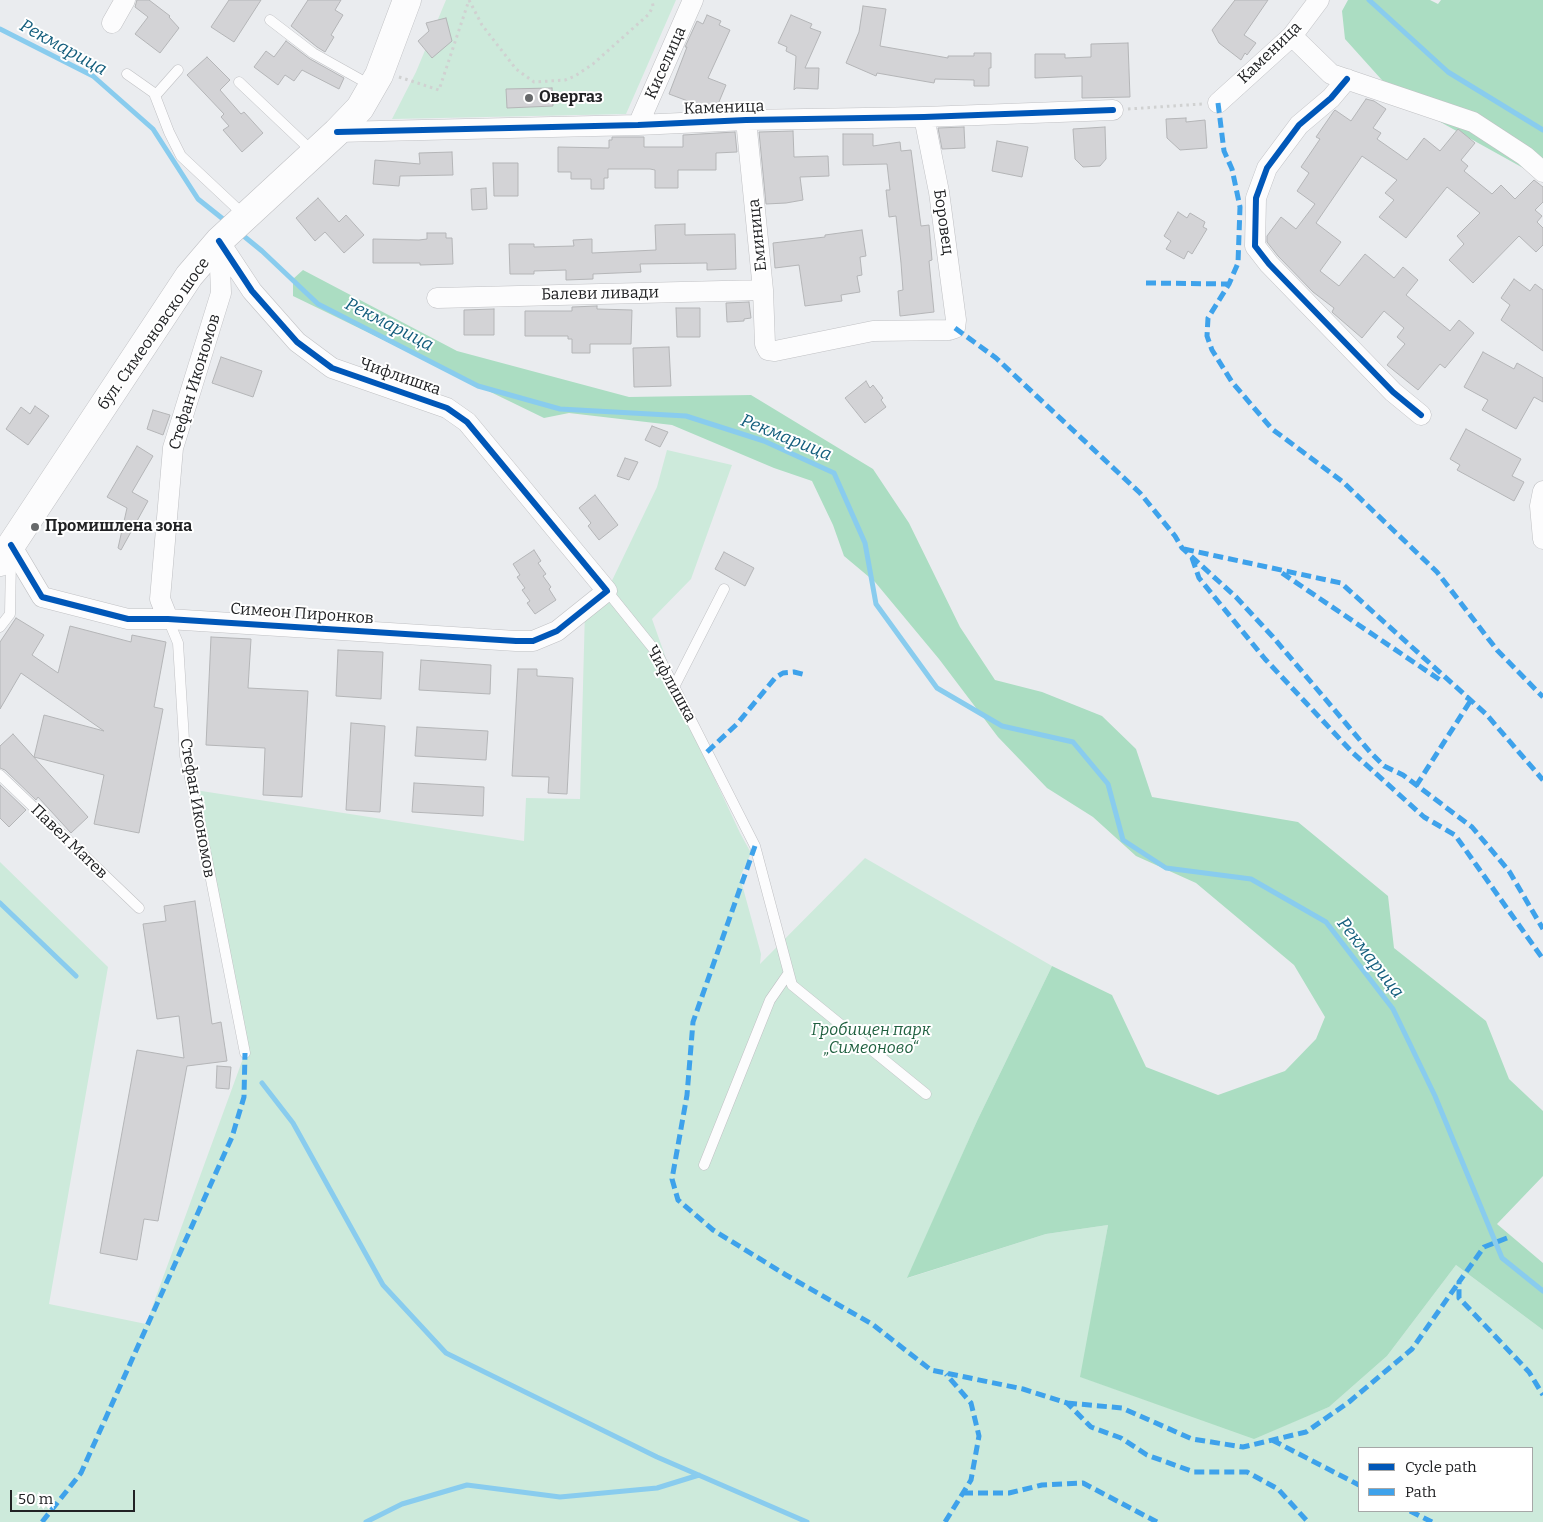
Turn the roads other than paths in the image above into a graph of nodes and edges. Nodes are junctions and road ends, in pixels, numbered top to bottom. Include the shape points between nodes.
1 (125, 0) edge
2 (407, 0) edge
3 (693, 0) edge
4 (1319, 0) edge
5 (270, 20) dead end
6 (112, 23) dead end
7 (1292, 36) junction
8 (178, 70) dead end
9 (127, 74) dead end
10 (377, 79) junction
11 (1347, 79) junction
12 (238, 82) dead end
13 (155, 96) junction
14 (1218, 103) road end
15 (1113, 110) road end
16 (924, 117) junction
17 (746, 120) junction
18 (638, 125) junction
19 (337, 132) junction
20 (314, 153) junction
21 (1543, 172) edge
22 (233, 228) junction
23 (763, 290) junction
24 (437, 298) dead end
25 (768, 350) joint
26 (1421, 415) dead end
27 (1543, 491) edge
28 (1543, 539) edge
29 (6, 554) edge
30 (724, 589) dead end
31 (607, 591) junction
32 (168, 618) junction
33 (0, 627) edge
34 (674, 686) junction
35 (0, 775) edge
36 (139, 908) dead end
37 (788, 974) junction
38 (245, 1053) dead end
39 (926, 1094) dead end
40 (704, 1164) dead end

1 - 6 street
2 - 10 street, бул. Симеоновско шосе
3 - 18 street, Киселица
4 - 7 street, Каменица
5 - 10 lane via 314,53
7 - 11 street via 1331,74
7 - 14 street, Каменица
8 - 13 lane
9 - 13 lane
10 - 19 street, бул. Симеоновско шосе via 360,108
11 - 21 street via 1473,122 1525,156
11 - 26 street via 1331,98 1298,125 1267,168 1256,198 1254,246 1393,392
12 - 20 lane
13 - 22 lane via 181,156
15 - 16 street, Каменица
16 - 17 street, Каменица
16 - 25 street, Боровец via 939,192 956,320 954,328 873,331
17 - 18 street, Каменица
17 - 23 street, Еминица
18 - 19 street, Каменица
19 - 20 street, бул. Симеоновско шосе
20 - 22 street, бул. Симеоновско шосе
22 - 29 street, бул. Симеоновско шосе via 190,276
22 - 31 street, Чифлишка via 252,291 297,342 332,368 447,408 467,422
22 - 32 street, Стефан Икономов via 221,293 173,448 160,599
23 - 24 street, Балеви ливади
23 - 25 street, Еминица
27 - 28 street via 1540,506
29 - 32 street, Симеон Пиронков via 42,597 128,619
29 - 33 lane via 10,614
30 - 34 lane
31 - 32 street, Симеон Пиронков via 557,631 516,642
31 - 34 lane, Чифлишка via 657,653
32 - 38 lane, Стефан Икономов via 178,643 185,756
34 - 37 lane, Чифлишка via 755,846
35 - 36 lane, Павел Матев
37 - 39 lane, Чифлишка via 792,985
37 - 40 lane via 770,1000

